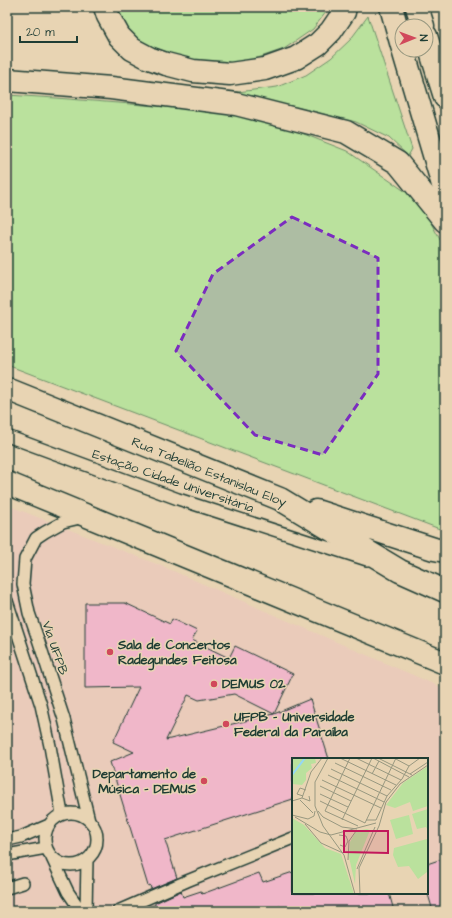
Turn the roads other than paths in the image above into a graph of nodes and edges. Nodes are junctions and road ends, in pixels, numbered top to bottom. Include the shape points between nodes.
1 (105, 7) edge
2 (345, 7) edge
3 (390, 7) edge
4 (417, 7) edge
5 (420, 18) edge
6 (394, 20) edge
7 (405, 58) edge
8 (433, 58) edge
9 (7, 80) edge
10 (445, 97) edge
11 (445, 192) edge
12 (445, 221) edge
13 (7, 389) edge
14 (7, 436) edge
15 (7, 483) edge
16 (280, 499) junction
17 (86, 516) junction
18 (445, 551) edge
19 (400, 571) junction
20 (445, 591) edge
21 (7, 601) edge
22 (445, 663) edge
23 (62, 814) junction
24 (89, 820) junction
25 (49, 825) junction
26 (292, 838) edge
27 (7, 840) edge
28 (49, 853) junction
29 (7, 855) edge
30 (87, 860) junction
31 (23, 883) dead end
32 (7, 888) edge
33 (81, 911) edge
34 (86, 911) edge
35 (118, 911) edge

1 - 2 main road via 118,36 132,49 148,58 193,71 230,74 265,69 296,58 318,44 331,31
3 - 6 main road
4 - 5 main road
7 - 11 main road
8 - 10 main road
9 - 12 main road via 111,88 236,104 346,132 398,162
13 - 16 main road, Rua Tabelião Estanislau Eloy
14 - 19 lane, Estação Cidade Universitária via 178,499
15 - 17 main road
16 - 18 main road
16 - 19 main road, Rua Tabelião Estanislau Eloy
17 - 22 main road
17 - 24 lane, Via UFPB via 63,522 36,538 25,559 23,584 28,613 64,719
19 - 20 main road, Rua Tabelião Estanislau Eloy
21 - 23 lane via 41,705
23 - 24 lane via 81,814
23 - 25 lane via 54,818
24 - 30 lane, Via UFPB via 96,829 98,841 94,852
25 - 27 lane
25 - 28 lane via 45,836
26 - 35 lane
28 - 29 lane
28 - 30 lane via 59,863 69,866
28 - 33 lane via 68,892
30 - 34 lane
31 - 32 lane

